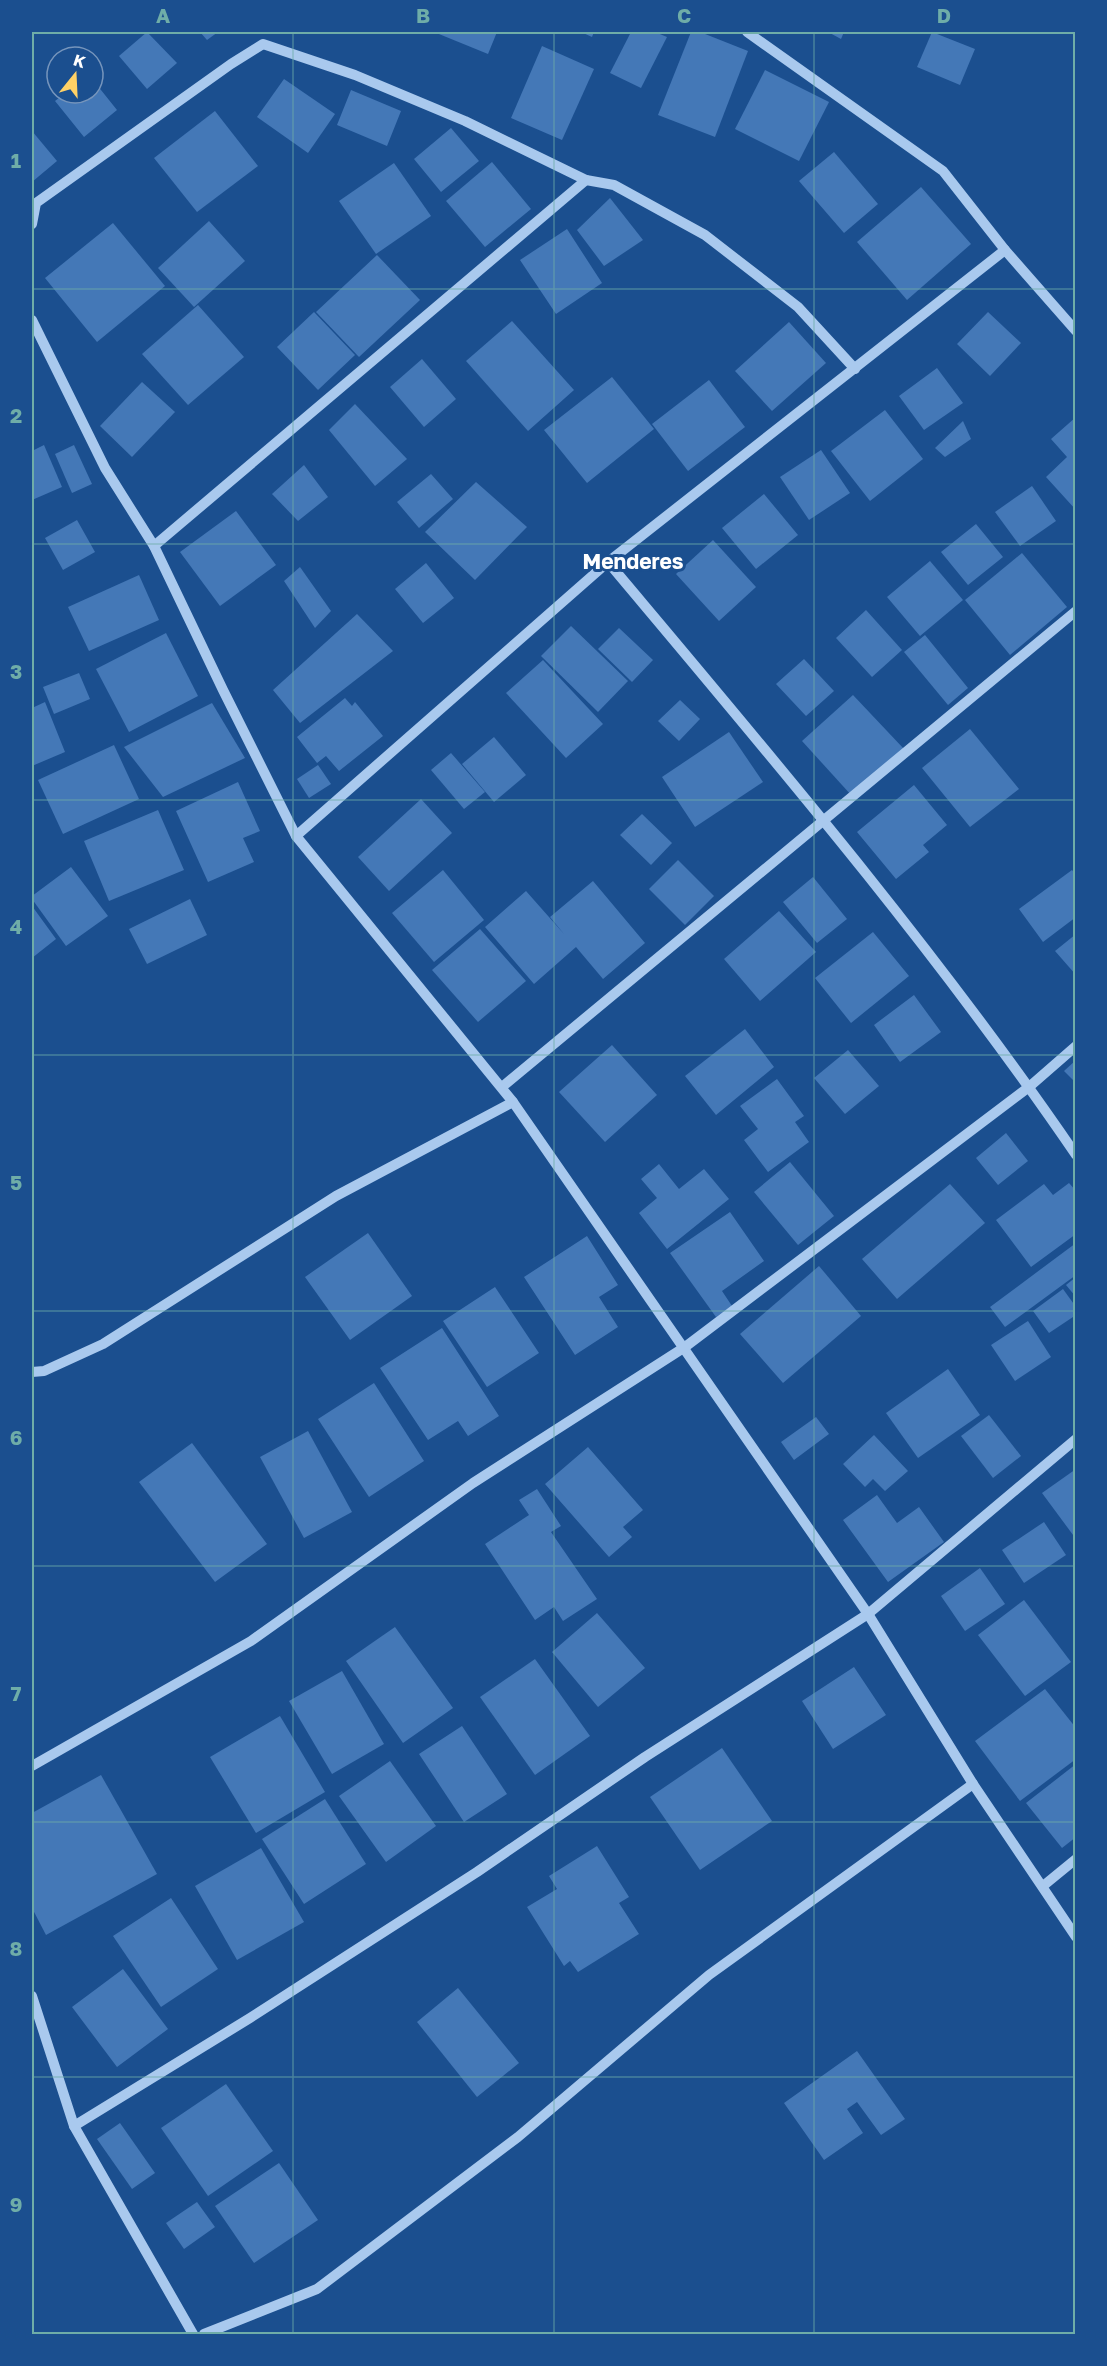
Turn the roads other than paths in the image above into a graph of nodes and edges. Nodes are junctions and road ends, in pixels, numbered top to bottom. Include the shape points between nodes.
1 (261, 32) edge
2 (747, 32) edge
3 (263, 44) junction
4 (586, 180) junction
5 (32, 224) edge
6 (1005, 250) junction
7 (32, 321) edge
8 (1076, 331) edge
9 (855, 369) junction
10 (154, 546) junction
11 (608, 562) junction
12 (1076, 611) edge
13 (824, 819) junction
14 (296, 836) junction
15 (1076, 1046) edge
16 (1029, 1086) junction
17 (502, 1088) junction
18 (513, 1102) junction
19 (1076, 1155) edge
20 (685, 1347) junction
21 (32, 1372) edge
22 (1076, 1439) edge
23 (868, 1614) junction
24 (32, 1766) edge
25 (974, 1784) junction
26 (1076, 1859) edge
27 (1043, 1886) junction
28 (1076, 1937) edge
29 (32, 1996) edge
30 (74, 2126) junction
31 (193, 2334) edge
32 (204, 2334) edge

1 - 3 street
2 - 6 street via 943,171
3 - 4 street via 355,75
3 - 5 street via 36,203
4 - 9 street via 614,185 705,235 798,307
4 - 10 street
6 - 8 street
6 - 9 street
7 - 10 street via 105,468
9 - 11 street
10 - 14 street
11 - 13 street
11 - 14 street
12 - 13 street
13 - 16 street
13 - 17 street
14 - 17 street
15 - 16 street
16 - 19 street
16 - 20 street
17 - 18 street
18 - 20 street
18 - 21 street via 336,1196 103,1344 44,1371
20 - 23 street
20 - 24 street via 473,1483 251,1641
22 - 23 street
23 - 25 street
23 - 30 street via 260,2012
25 - 27 street
25 - 32 street via 709,1976 518,2137 317,2289
26 - 27 street
27 - 28 street
29 - 30 street
30 - 31 street

